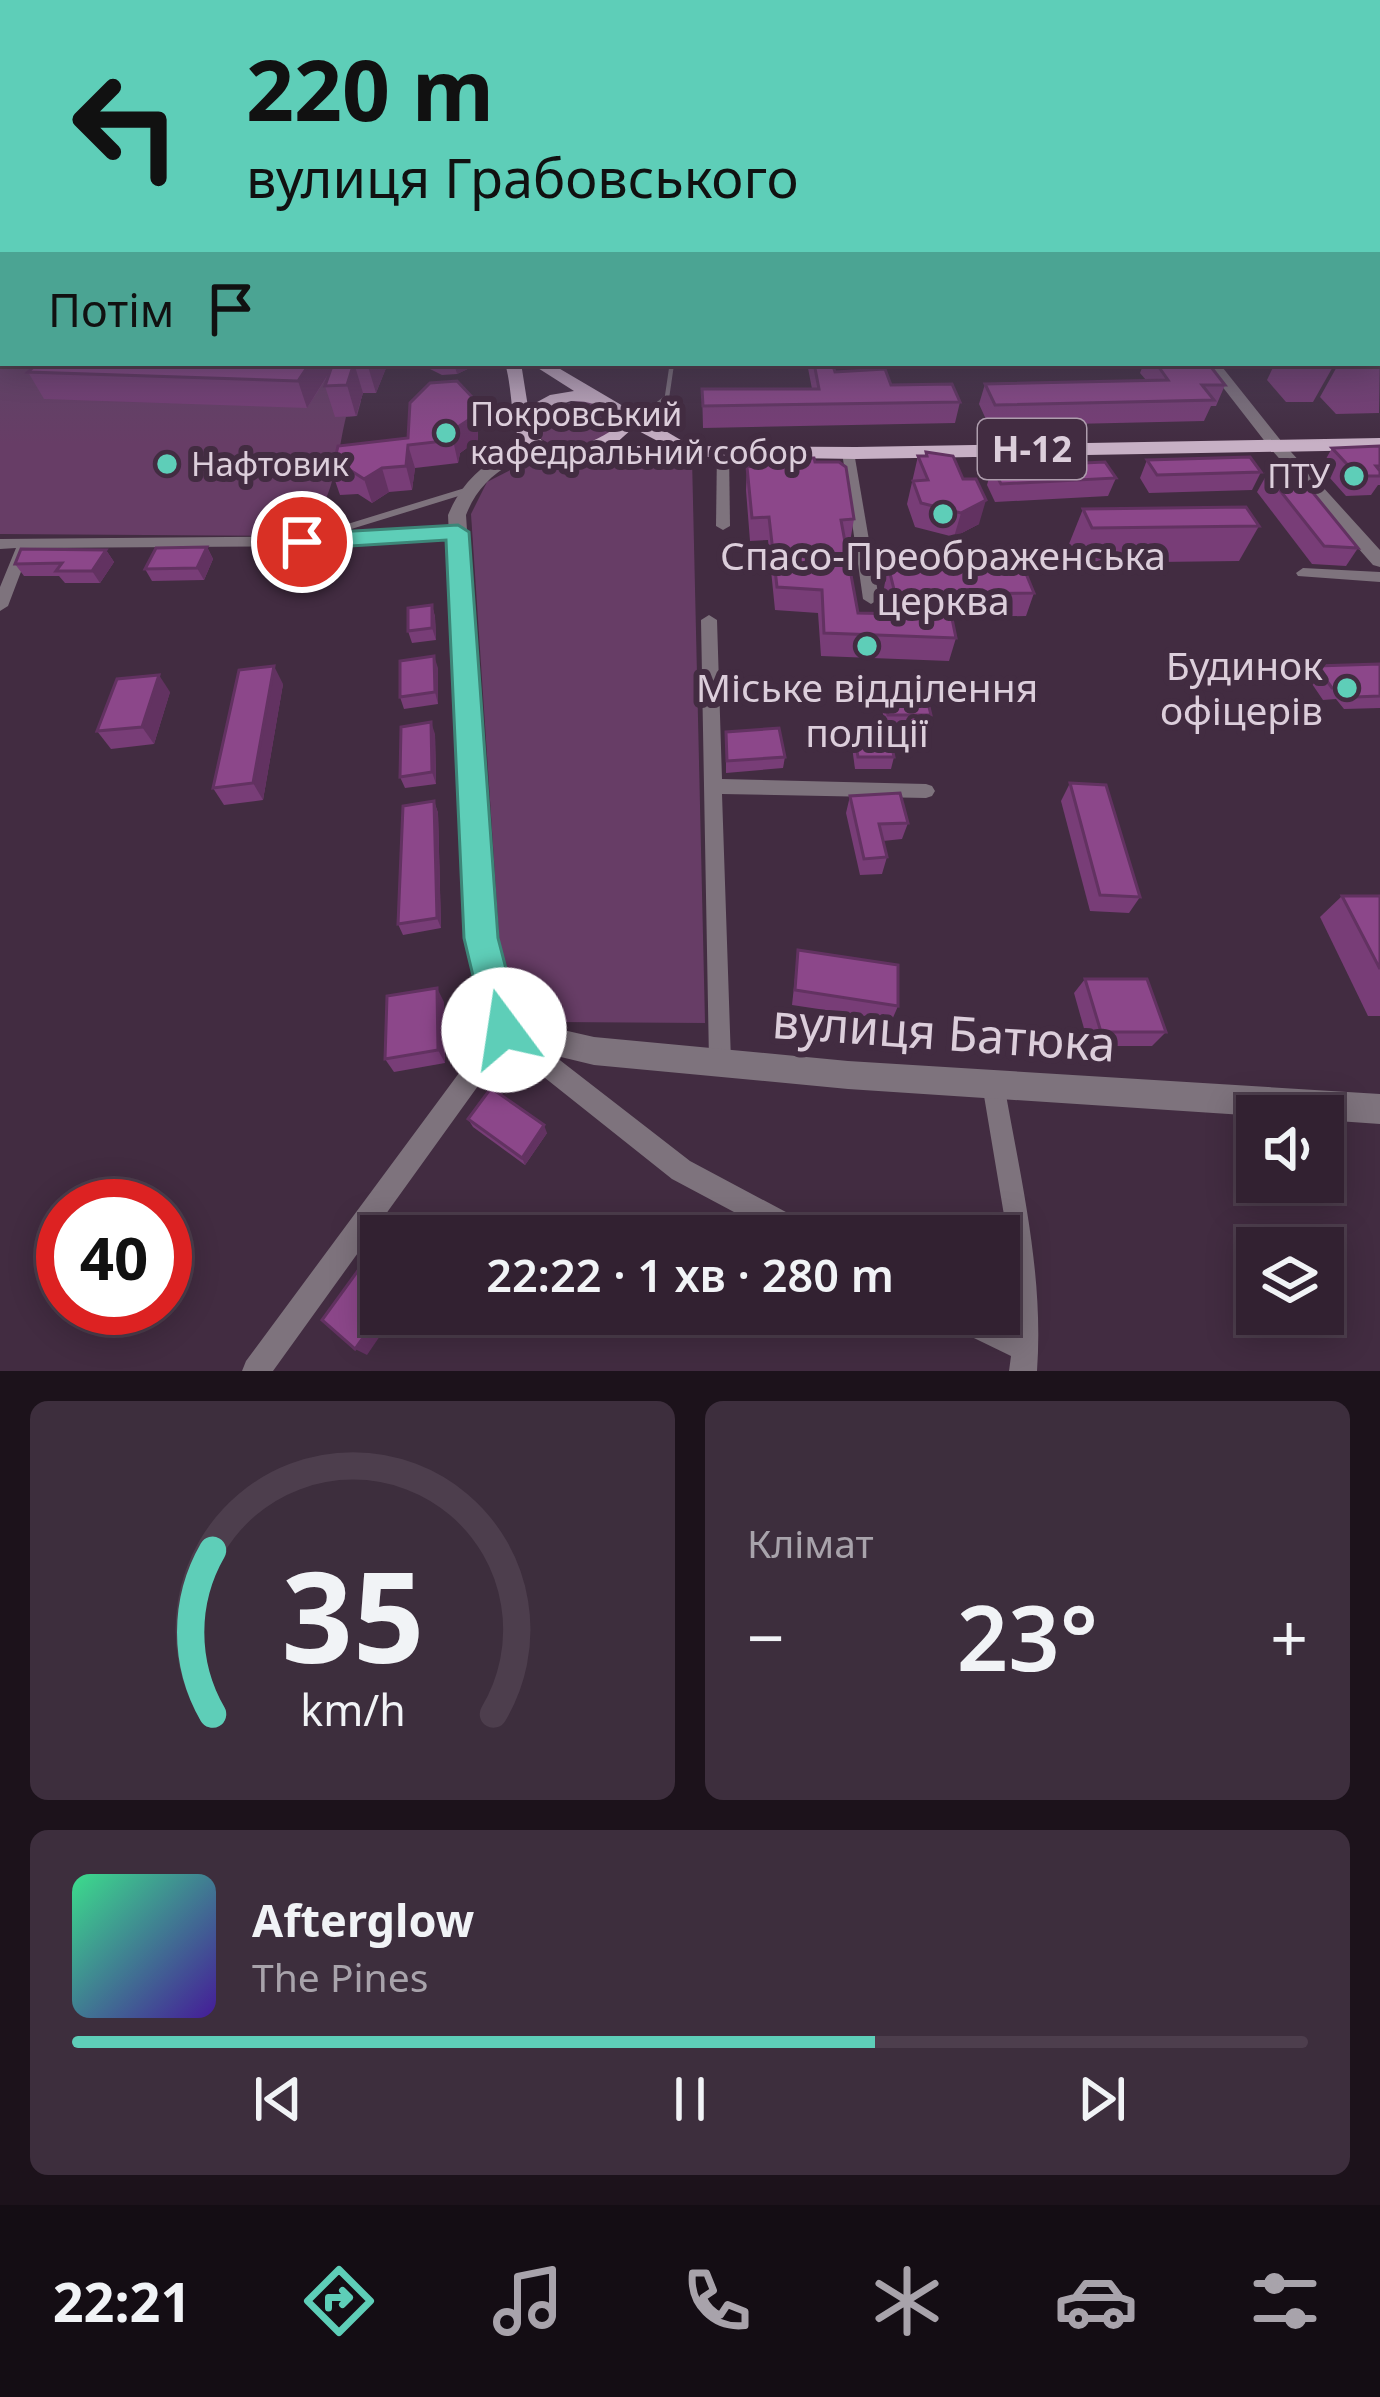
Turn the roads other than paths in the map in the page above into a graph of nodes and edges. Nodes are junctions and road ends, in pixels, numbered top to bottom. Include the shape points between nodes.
1 (514, 366) edge
2 (543, 366) edge
3 (671, 366) edge
4 (1213, 366) edge
5 (598, 398) junction
6 (625, 416) junction
7 (521, 424) junction
8 (1380, 444) edge
9 (1276, 445) junction
10 (535, 446) junction
11 (685, 448) junction
12 (723, 450) junction
13 (590, 451) junction
14 (848, 452) junction
15 (465, 490) junction
16 (723, 526) dead end
17 (458, 532) junction
18 (302, 542) junction
19 (0, 544) edge
20 (24, 544) junction
21 (1380, 561) edge
22 (1303, 573) dead end
23 (1380, 577) edge
24 (872, 599) dead end
25 (0, 605) edge
26 (709, 620) dead end
27 (714, 786) junction
28 (926, 791) dead end
29 (504, 1030) junction
30 (720, 1060) junction
31 (993, 1084) junction
32 (1380, 1108) edge
33 (766, 1215) edge
34 (985, 1335) edge
35 (1024, 1360) edge
36 (256, 1371) edge

1 - 7 main road
2 - 5 main road, Н-12
3 - 6 lane via 663,402
4 - 9 street
5 - 6 main road, Н-12
5 - 7 main road via 549,400
6 - 11 main road, Н-12
6 - 13 main road via 612,442
7 - 10 main road
8 - 9 main road, Н-12
9 - 14 main road, Н-12
9 - 21 street
10 - 13 main road, Н-12
10 - 15 street via 482,472
11 - 12 main road, Н-12
11 - 13 main road, Н-12
12 - 14 main road, Н-12
12 - 16 street
14 - 24 street
15 - 17 street
15 - 18 lane
17 - 18 street
17 - 29 street via 481,938
18 - 20 street
19 - 20 street
20 - 25 street
22 - 23 street
26 - 27 street
27 - 28 street
27 - 30 street
29 - 30 street, вулиця Батюка via 594,1052
29 - 33 street via 681,1170
29 - 36 street
30 - 31 street, вулиця Батюка
31 - 32 street, вулиця Батюка
31 - 35 street via 1019,1250
34 - 35 street

